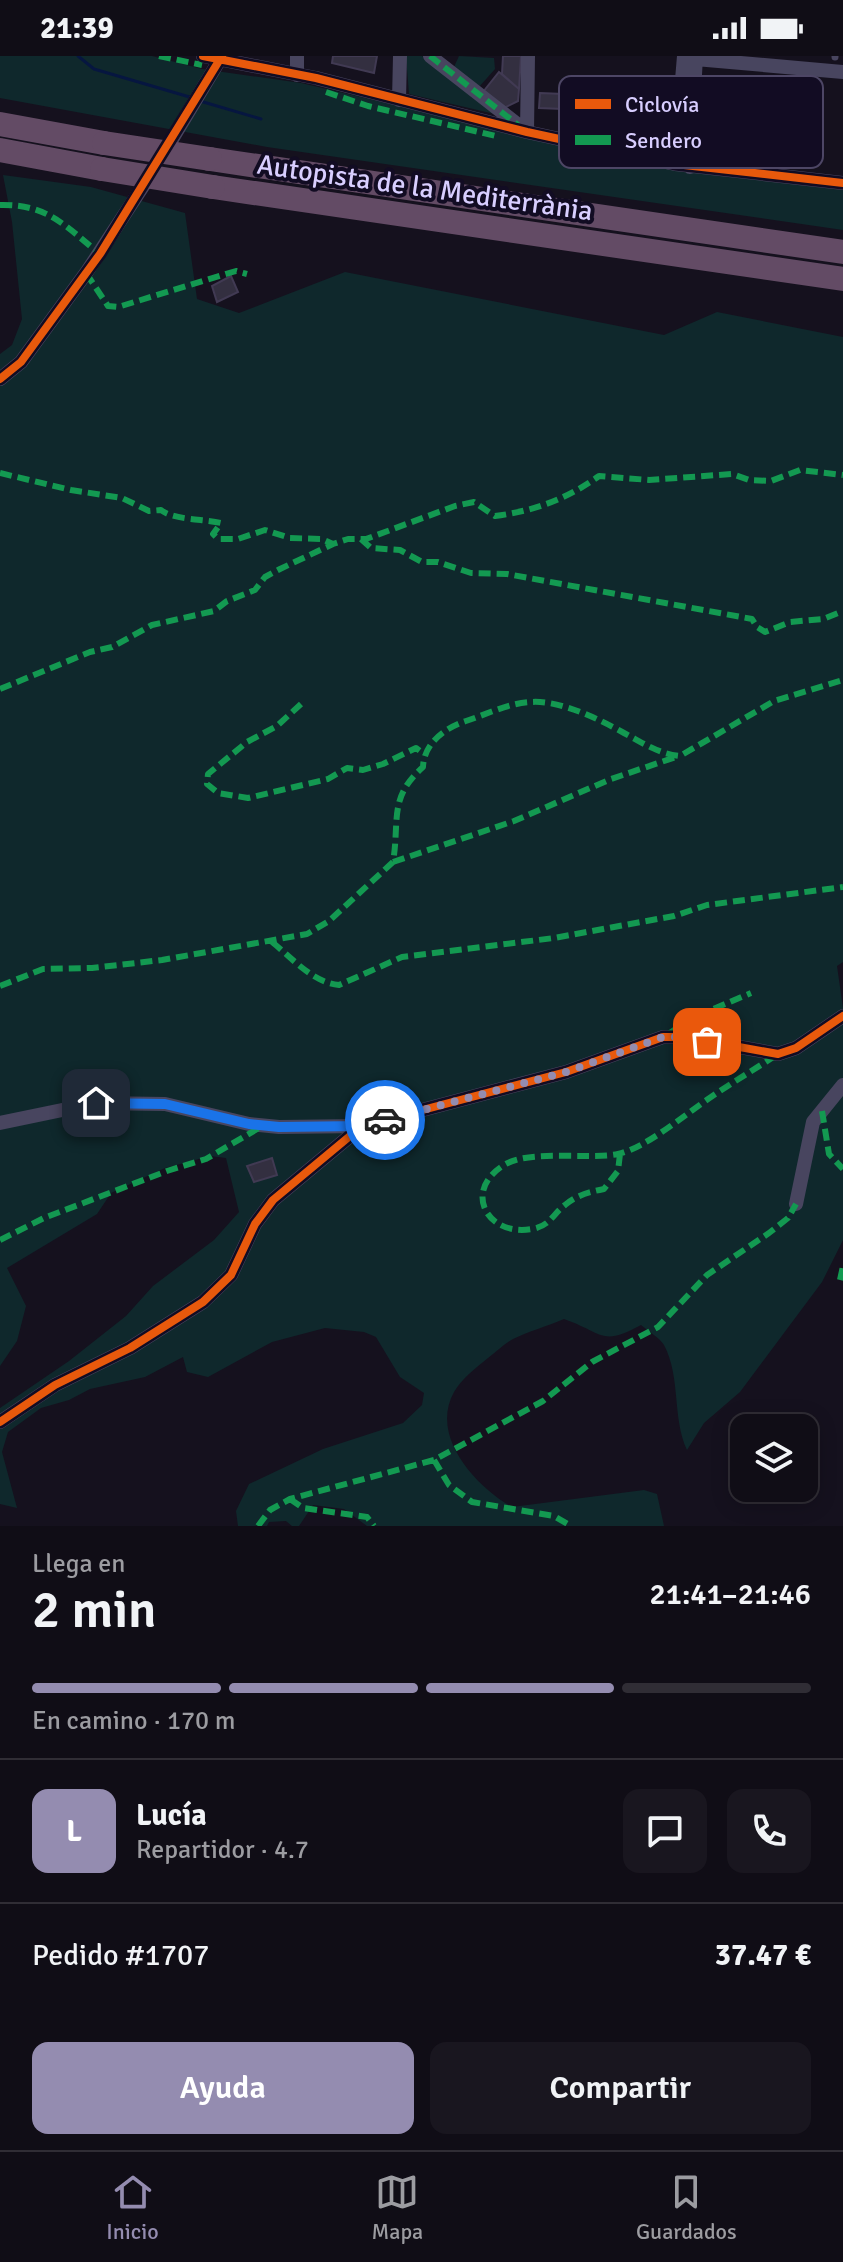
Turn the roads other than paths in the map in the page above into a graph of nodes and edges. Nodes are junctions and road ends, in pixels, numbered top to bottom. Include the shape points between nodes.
1 (203, 56) edge
2 (297, 56) edge
3 (400, 56) edge
4 (430, 56) edge
5 (528, 56) edge
6 (690, 57) edge
7 (222, 58) edge
8 (722, 58) edge
9 (843, 72) edge
10 (297, 75) junction
11 (399, 100) junction
12 (0, 124) edge
13 (527, 132) junction
14 (559, 139) edge
15 (0, 150) edge
16 (709, 168) edge
17 (843, 183) edge
18 (843, 252) edge
19 (843, 279) edge
20 (0, 379) edge
21 (843, 1016) edge
22 (843, 1085) edge
23 (0, 1123) edge
24 (362, 1126) junction
25 (796, 1204) dead end
26 (0, 1422) edge

1 - 7 street
2 - 10 street
3 - 11 street
4 - 13 street
5 - 13 street
6 - 8 street
7 - 10 street
7 - 20 street via 100,254 21,362
8 - 9 street
10 - 11 street
11 - 13 street
12 - 18 highway, Autopista de la Mediterrània, bridge
13 - 14 street
15 - 19 highway, Autopista de la Mediterrània, bridge via 213,187
16 - 17 street
21 - 24 street via 778,1054 663,1037 566,1072
22 - 25 street via 813,1122
23 - 24 street via 96,1103 165,1104 279,1127
24 - 26 street via 273,1200 231,1275 203,1302

